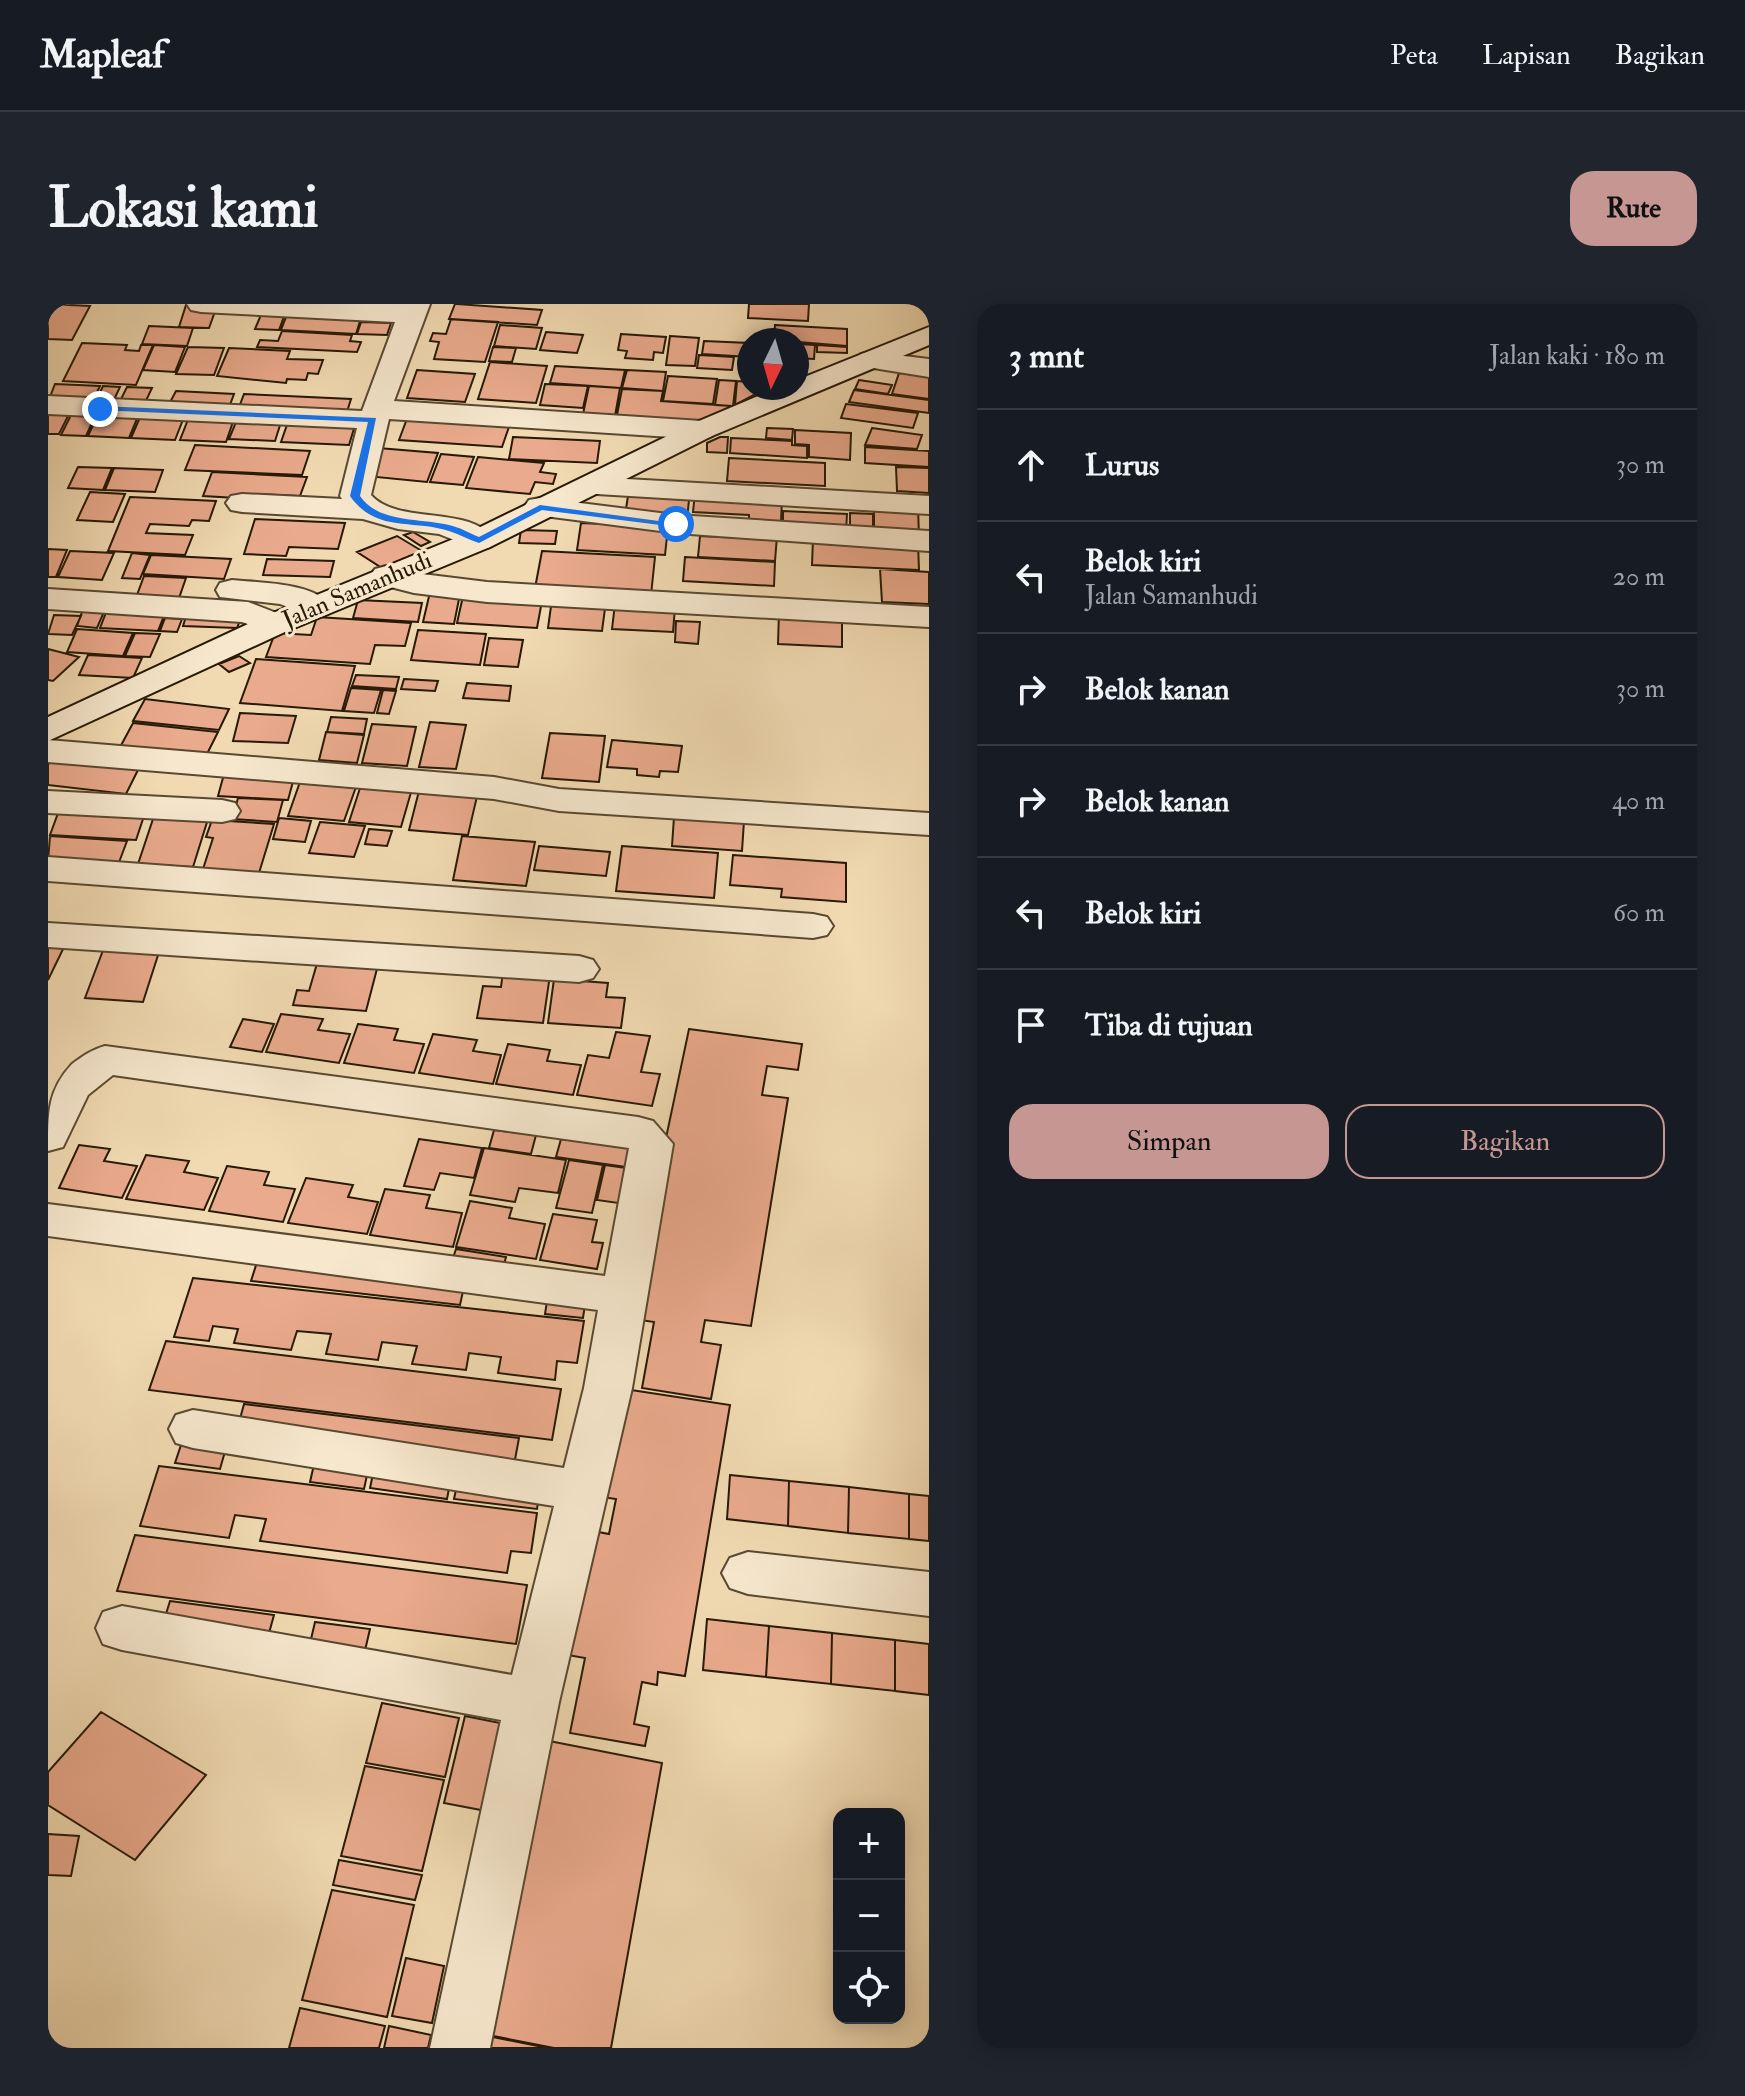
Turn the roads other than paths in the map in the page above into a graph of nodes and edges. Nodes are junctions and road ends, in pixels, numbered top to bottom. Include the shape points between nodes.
1 (201, 304) edge
2 (414, 309) edge
3 (929, 335) edge
4 (871, 360) junction
5 (929, 368) edge
6 (56, 394) edge
7 (377, 409) junction
8 (702, 430) junction
9 (591, 486) junction
10 (242, 503) dead end
11 (929, 505) edge
12 (540, 507) junction
13 (364, 510) junction
14 (479, 540) junction
15 (929, 541) edge
16 (386, 576) junction
17 (48, 599) edge
18 (315, 607) junction
19 (192, 609) junction
20 (929, 617) edge
21 (275, 624) junction
22 (48, 730) edge
23 (48, 751) edge
24 (48, 802) edge
25 (222, 811) dead end
26 (929, 824) edge
27 (48, 869) edge
28 (813, 926) dead end
29 (48, 935) edge
30 (579, 969) dead end
31 (48, 1136) edge
32 (48, 1220) edge
33 (624, 1296) junction
34 (193, 1429) dead end
35 (585, 1491) junction
36 (748, 1573) dead end
37 (929, 1594) edge
38 (122, 1628) dead end
39 (532, 1702) junction
40 (460, 2048) edge

1 - 2 street
2 - 7 street
3 - 4 street, Jalan Samanhudi
4 - 5 street
4 - 8 street, Jalan Samanhudi
6 - 7 street
7 - 8 street
7 - 13 street via 355,496
8 - 9 street, Jalan Samanhudi
9 - 11 street
9 - 12 street, Jalan Samanhudi
10 - 13 street
12 - 14 street, Jalan Samanhudi
12 - 15 street via 676,524
13 - 14 street via 450,528
14 - 16 street, Jalan Samanhudi
16 - 18 street, Jalan Samanhudi
16 - 20 street via 487,592
17 - 19 street
18 - 19 street via 286,595 225,590
18 - 21 street, Jalan Samanhudi
19 - 21 street via 248,612
21 - 22 street, Jalan Samanhudi
23 - 26 street via 494,788 559,800
24 - 25 street
27 - 28 street
29 - 30 street
31 - 33 street via 70,1087 105,1060 638,1132 651,1144
32 - 33 street
33 - 35 street
34 - 35 street
35 - 39 street
36 - 37 street
38 - 39 street
39 - 40 street

